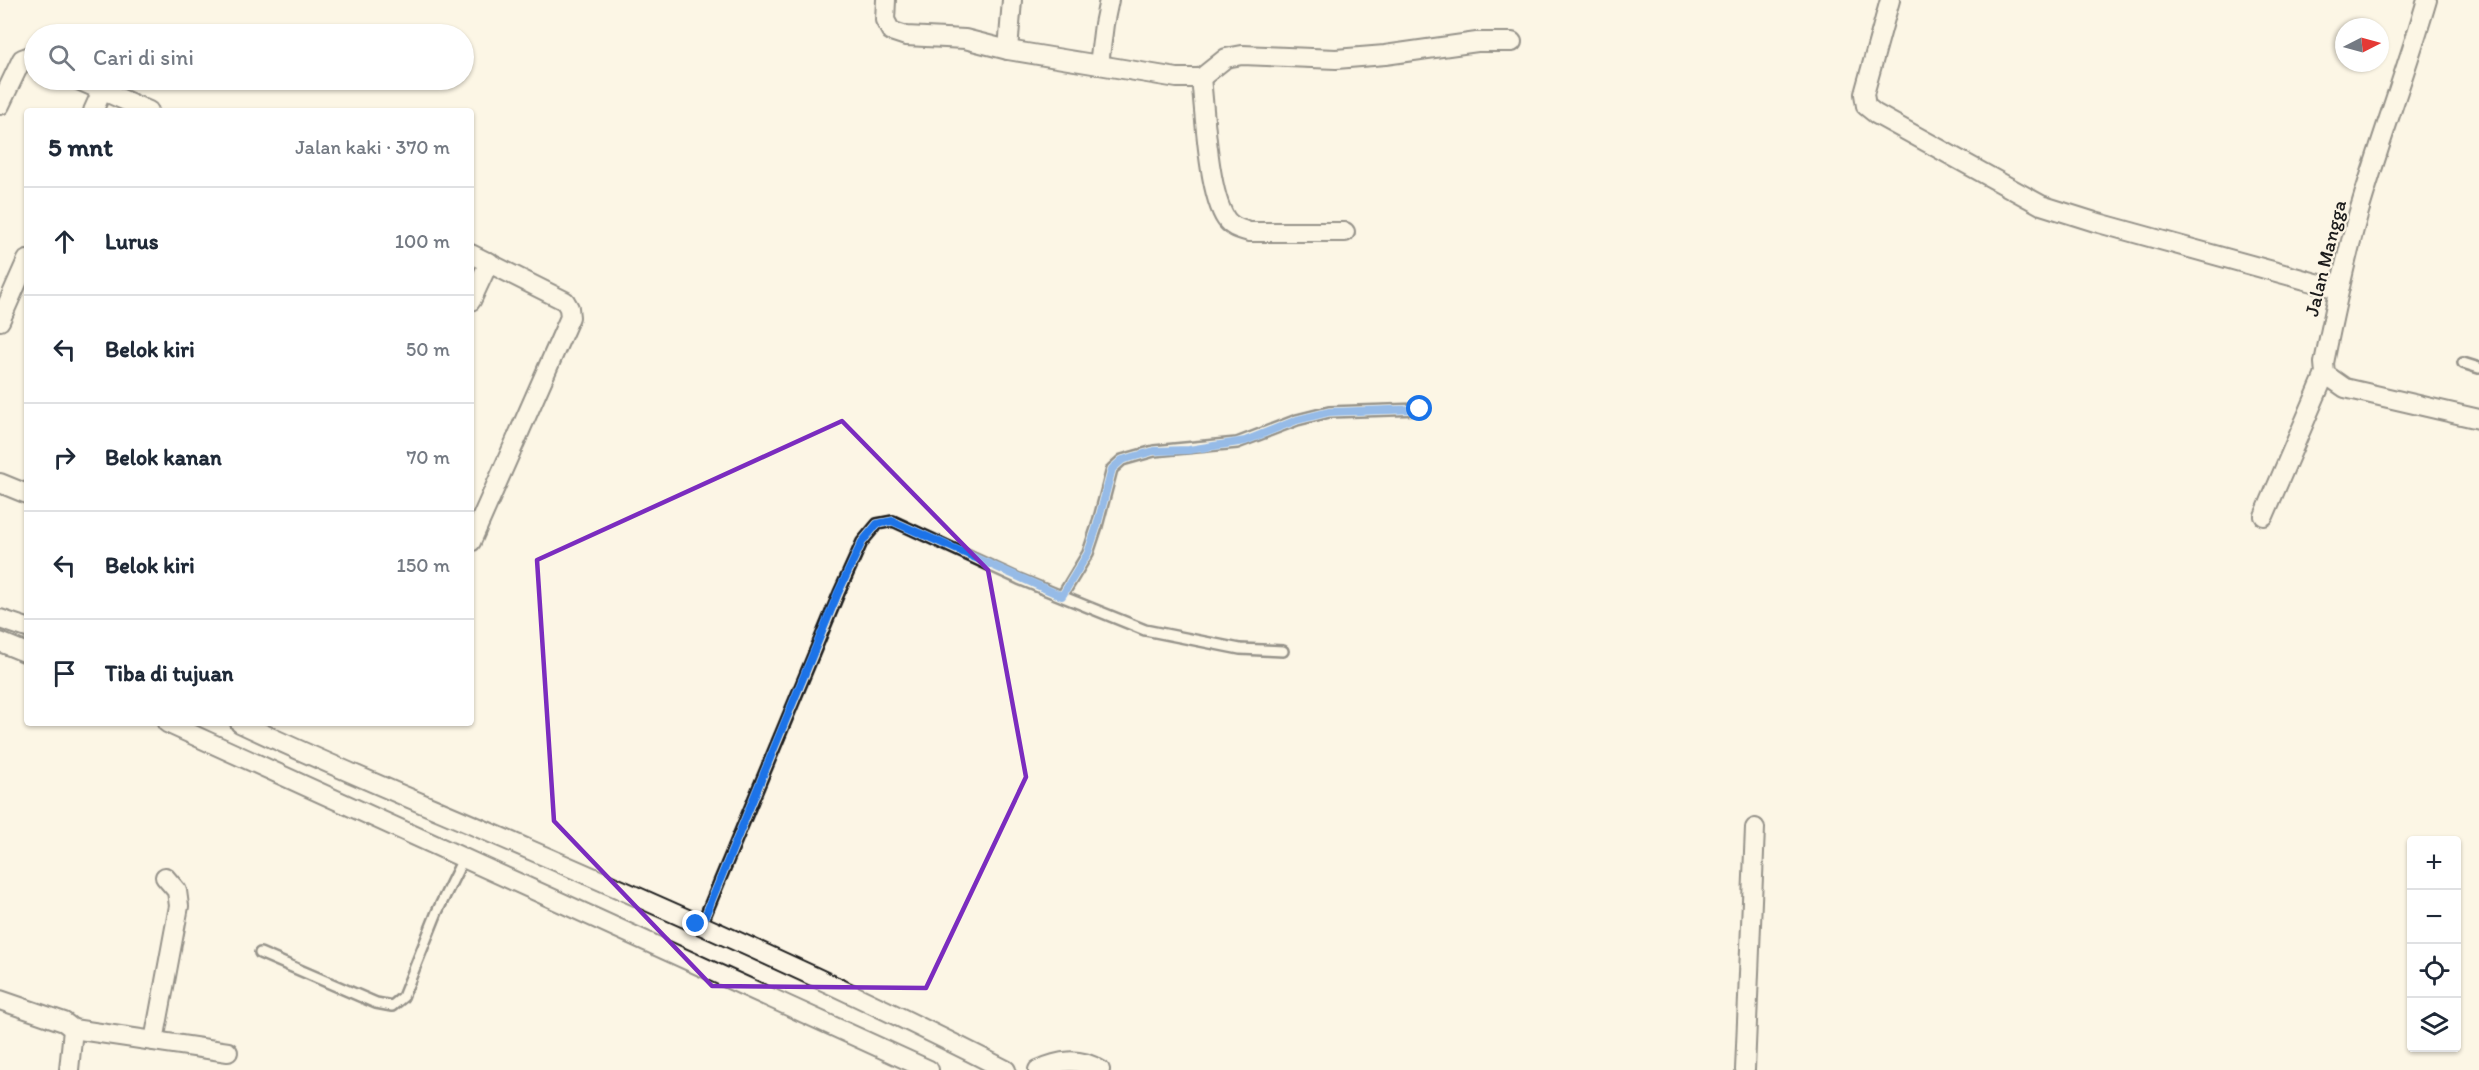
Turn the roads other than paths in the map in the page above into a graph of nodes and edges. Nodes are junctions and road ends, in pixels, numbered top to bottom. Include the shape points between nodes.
1 (886, 0) edge
2 (1012, 0) edge
3 (1109, 0) edge
4 (1890, 0) edge
5 (2427, 0) edge
6 (1512, 42) dead end
7 (1008, 50) junction
8 (24, 58) edge
9 (1100, 65) junction
10 (1202, 78) junction
11 (102, 91) joint
12 (0, 105) edge
13 (94, 108) edge
14 (142, 108) edge
15 (1345, 232) dead end
16 (474, 255) edge
17 (489, 262) junction
18 (24, 267) edge
19 (2338, 289) junction
20 (474, 294) edge
21 (0, 321) edge
22 (2463, 363) dead end
23 (2479, 368) edge
24 (2325, 374) junction
25 (1420, 409) dead end
26 (2479, 419) edge
27 (0, 483) edge
28 (24, 494) edge
29 (2264, 516) dead end
30 (474, 535) edge
31 (1062, 596) junction
32 (0, 619) edge
33 (24, 627) edge
34 (0, 642) edge
35 (1283, 651) dead end
36 (24, 652) edge
37 (174, 726) edge
38 (246, 726) edge
39 (1755, 828) dead end
40 (463, 859) junction
41 (165, 877) dead end
42 (701, 926) junction
43 (260, 953) dead end
44 (0, 1000) edge
45 (73, 1029) junction
46 (154, 1041) junction
47 (228, 1052) dead end
48 (69, 1070) edge
49 (929, 1070) edge
50 (1006, 1070) edge
51 (1038, 1070) edge
52 (1100, 1070) edge
53 (1745, 1070) edge

1 - 7 street via 885,20 891,31 906,36 965,39
2 - 7 street
3 - 9 street
4 - 19 street via 1864,94 1866,106 1876,114 2041,205
5 - 19 street, Jalan Mangga
6 - 10 street via 1478,42 1336,58 1242,55 1226,58
7 - 9 street
8 - 12 street
9 - 10 street via 1176,78
10 - 15 street via 1214,191 1234,228 1249,232
11 - 13 street
11 - 14 street
16 - 17 street
17 - 20 street
17 - 30 street via 565,301 570,316
18 - 21 street
19 - 24 street, Jalan Mangga
22 - 23 lane
24 - 26 street via 2345,388
24 - 29 street, Jalan Mangga
25 - 31 lane via 1329,412 1245,441 1154,451 1122,460 1112,469 1088,553
27 - 28 street
31 - 35 lane via 1145,630 1240,649
31 - 42 lane via 892,521 872,528 838,593
32 - 33 street
34 - 36 street
37 - 40 street
38 - 42 street
39 - 53 street
40 - 43 lane via 403,997 392,1006
40 - 49 street
41 - 46 street via 177,891 178,906
42 - 50 street via 855,994
44 - 45 street via 64,1022
45 - 46 street
45 - 48 street
46 - 47 street
51 - 52 street via 1067,1060

